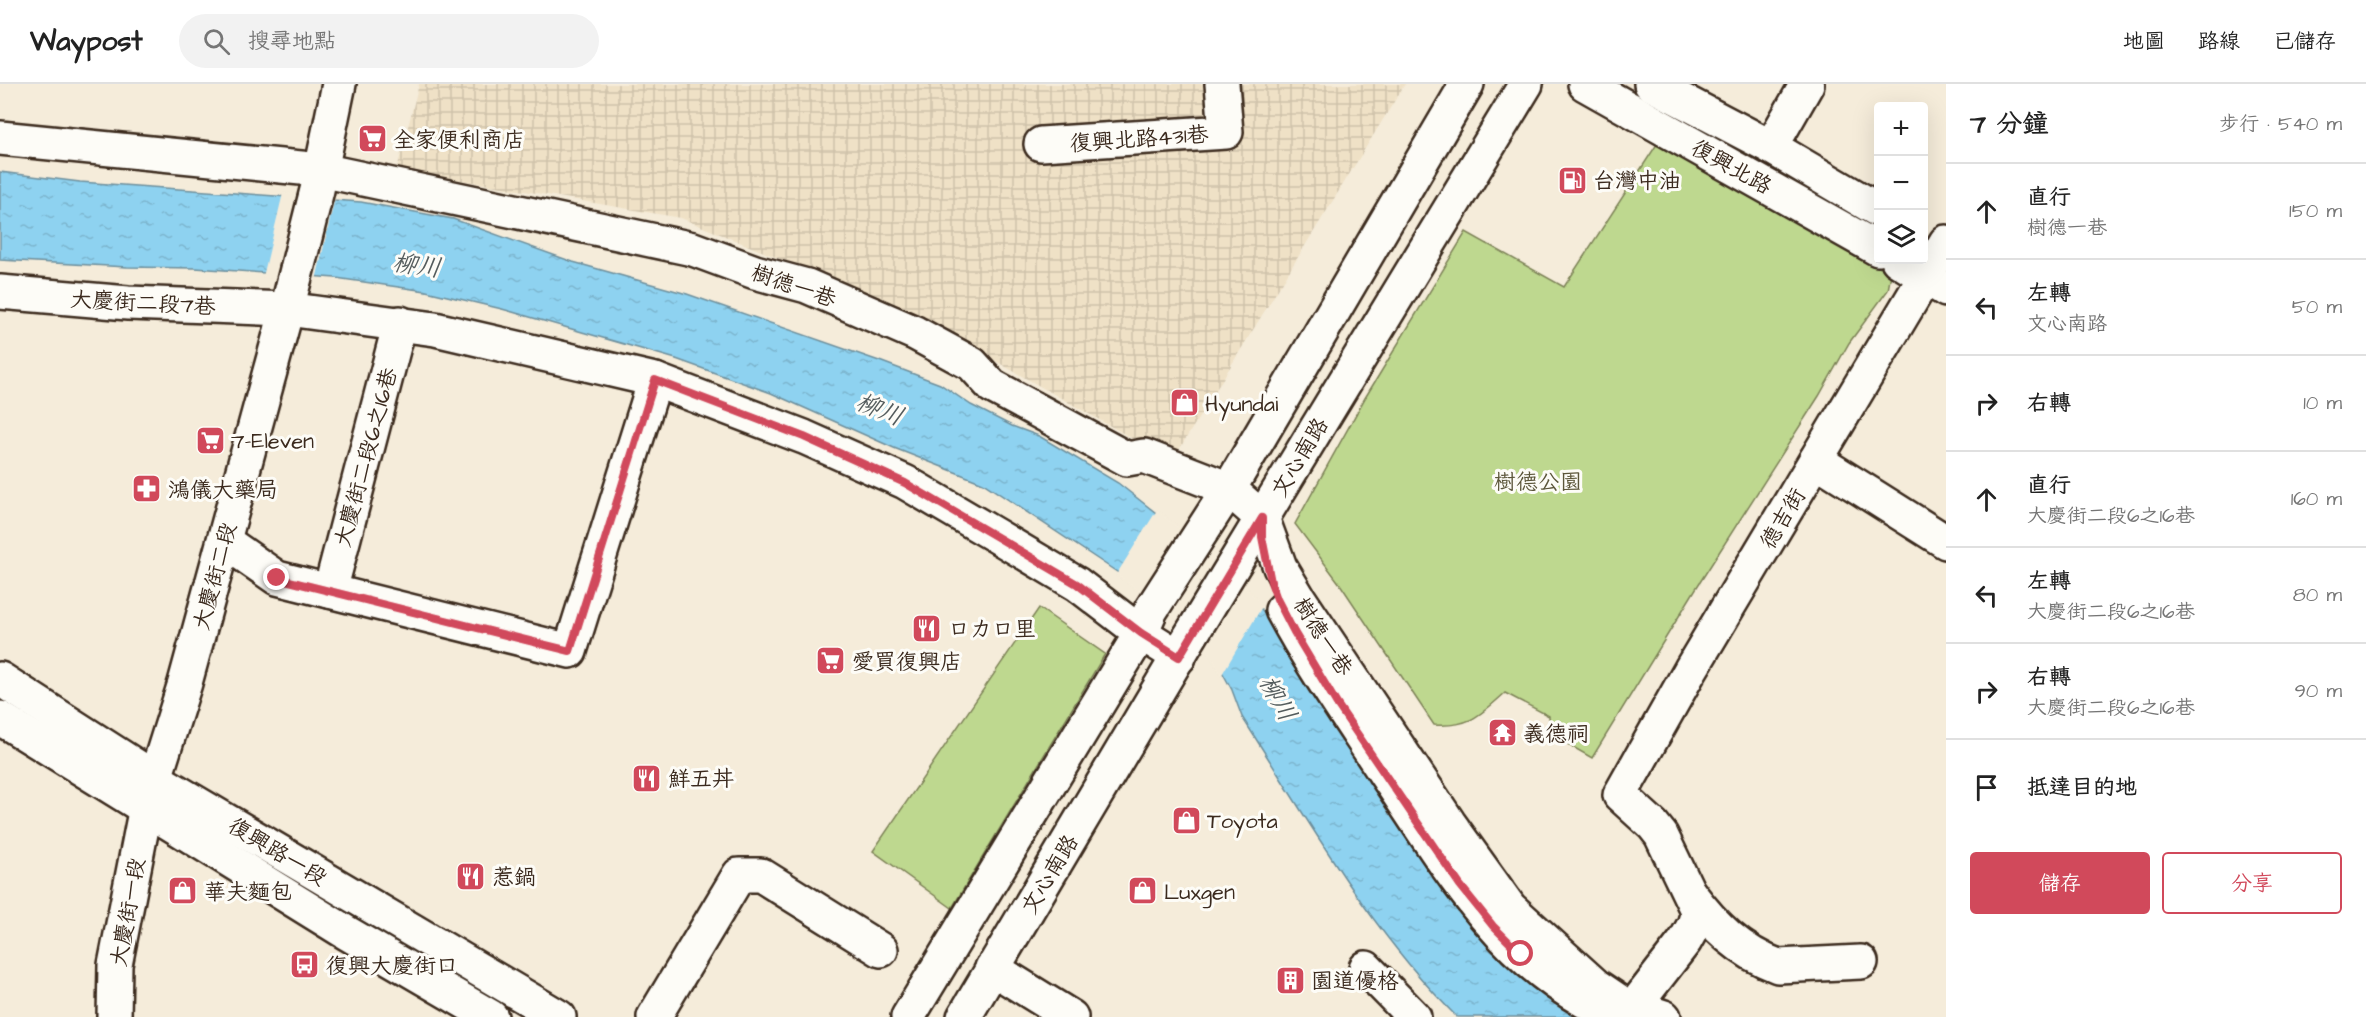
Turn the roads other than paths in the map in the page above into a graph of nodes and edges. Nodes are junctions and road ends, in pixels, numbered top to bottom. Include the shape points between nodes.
1 (339, 84) edge
2 (1222, 84) edge
3 (1467, 84) edge
4 (1526, 84) edge
5 (1586, 84) edge
6 (1651, 84) edge
7 (1807, 84) edge
8 (0, 138) edge
9 (1041, 144) dead end
10 (1771, 147) junction
11 (319, 180) junction
12 (1874, 208) edge
13 (1940, 244) edge
14 (1874, 247) edge
15 (1923, 275) edge
16 (0, 292) edge
17 (288, 303) junction
18 (400, 323) junction
19 (655, 380) junction
20 (1816, 460) junction
21 (1229, 489) junction
22 (1262, 518) junction
23 (224, 541) junction
24 (1946, 542) edge
25 (330, 591) junction
26 (1146, 622) junction
27 (1183, 648) junction
28 (0, 680) edge
29 (0, 718) edge
30 (150, 793) junction
31 (1620, 795) joint
32 (1687, 890) junction
33 (881, 950) dead end
34 (1861, 962) dead end
35 (992, 968) junction
36 (1366, 968) dead end
37 (1641, 1015) edge
38 (114, 1017) edge
39 (491, 1017) edge
40 (559, 1017) edge
41 (654, 1017) edge
42 (908, 1017) edge
43 (964, 1017) edge
44 (1071, 1017) edge
45 (1414, 1017) edge

1 - 11 street, 大慶街二段
2 - 9 street, 復興北路431巷 via 1226,132
3 - 21 street, 文心南路
4 - 22 street, 文心南路
5 - 14 street, 復興北路
6 - 10 street, 復興北路
7 - 10 street
8 - 11 street
10 - 12 street, 復興北路
11 - 17 street, 大慶街二段
11 - 21 street, 樹德一巷 via 693,249 807,286 915,333 972,364 992,386 1127,459 1144,456
13 - 15 street, 德吉街
15 - 20 street, 德吉街
16 - 17 street, 大慶街二段7巷 via 128,303
17 - 18 street
17 - 23 street, 大慶街二段
18 - 19 street
18 - 25 street, 大慶街二段6之16巷
19 - 25 street via 570,651
19 - 26 street via 804,437 905,483
20 - 24 street
20 - 31 street, 德吉街
21 - 22 street
21 - 26 street, 文心南路
22 - 27 street, 文心南路
22 - 37 street, 樹德一巷 via 1280,567 1298,597 1510,908 1596,986
23 - 25 street via 277,578
23 - 30 street, 大慶街二段
26 - 27 street
26 - 42 street, 文心南路
27 - 35 street, 文心南路
28 - 30 street, 復興路一段
29 - 30 street, 復興路一段
30 - 38 street, 大慶街一段 via 115,965
30 - 39 street, 復興路一段 via 347,933
30 - 40 street, 復興路一段
31 - 32 street, 樹德一巷 via 1661,835
32 - 34 street, 樹德一巷 via 1727,936 1769,963 1778,966
32 - 37 street, 樹德一巷 via 1698,912 1694,925
33 - 41 street via 761,875 739,875
35 - 43 street, 文心南路
35 - 44 street
36 - 45 street

